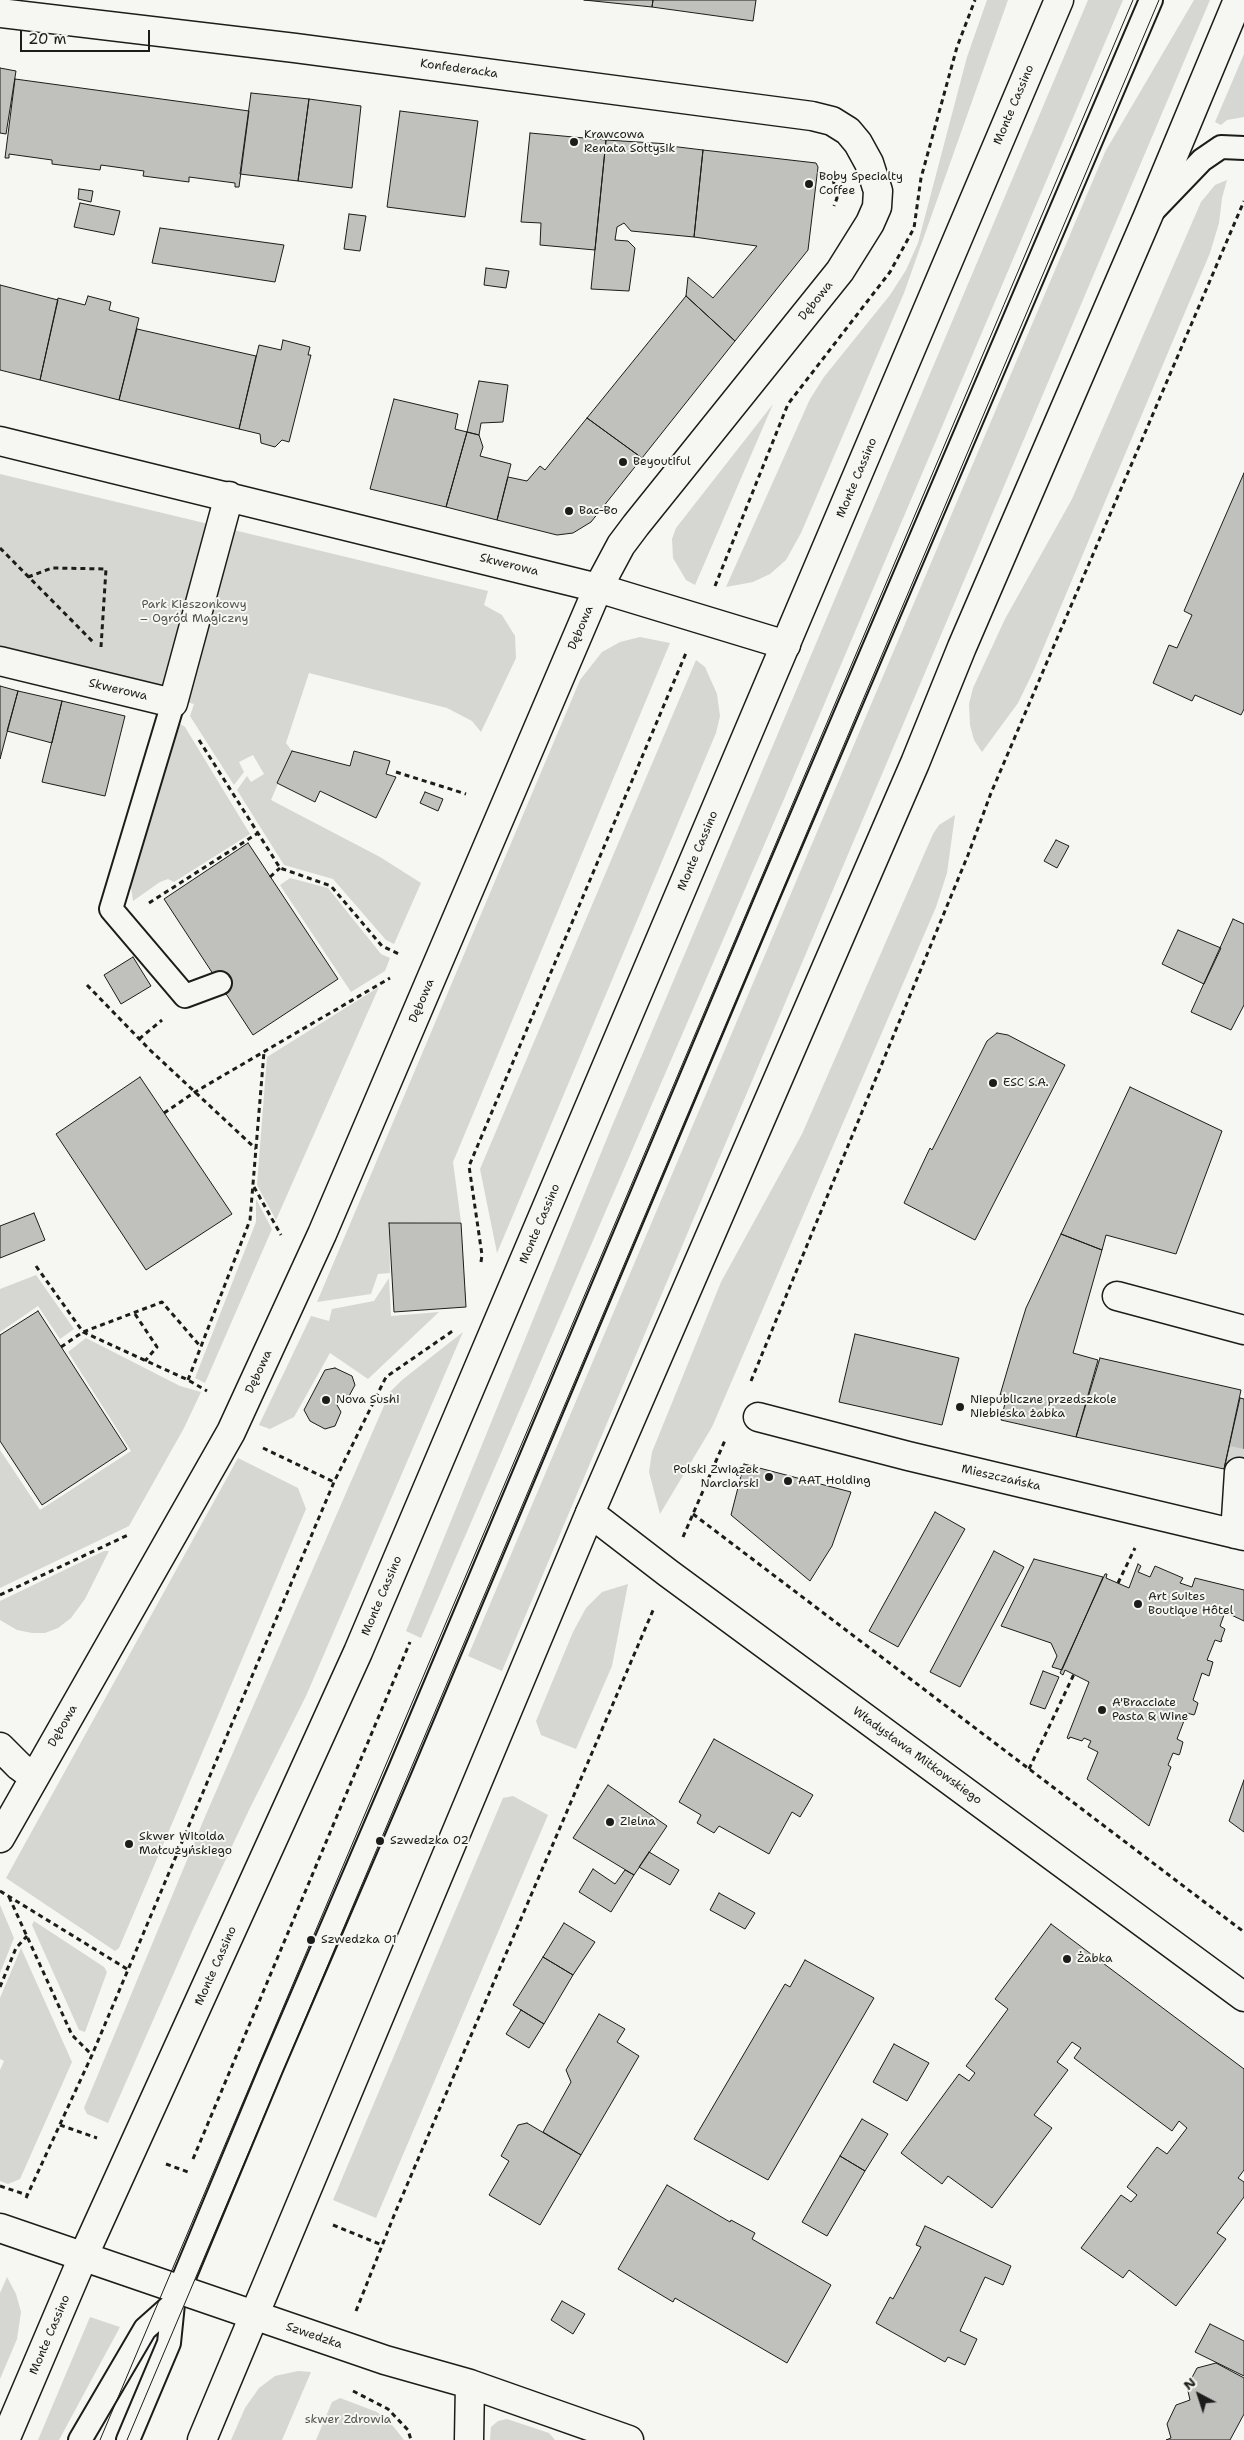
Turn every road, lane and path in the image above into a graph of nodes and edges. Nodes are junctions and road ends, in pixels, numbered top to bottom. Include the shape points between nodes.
1 (975, 0) edge
2 (1058, 0) edge
3 (1151, 0) edge
4 (1238, 0) edge
5 (0, 13) edge
6 (1244, 148) edge
7 (832, 174) dead end
8 (878, 191) joint
9 (1244, 201) edge
10 (831, 215) dead end
11 (1148, 216) junction
12 (0, 441) edge
13 (229, 496) junction
14 (0, 548) edge
15 (28, 577) junction
16 (598, 588) junction
17 (714, 590) dead end
18 (786, 645) junction
19 (688, 650) dead end
20 (0, 661) edge
21 (173, 703) junction
22 (194, 732) dead end
23 (396, 772) dead end
24 (466, 794) dead end
25 (258, 833) junction
26 (280, 868) junction
27 (270, 877) dead end
28 (142, 908) dead end
29 (399, 954) dead end
30 (390, 978) dead end
31 (220, 983) dead end
32 (88, 985) dead end
33 (169, 1014) dead end
34 (138, 1039) junction
35 (264, 1052) junction
36 (196, 1092) junction
37 (164, 1113) dead end
38 (256, 1150) junction
39 (253, 1186) junction
40 (281, 1236) dead end
41 (481, 1264) dead end
42 (36, 1266) dead end
43 (1117, 1296) dead end
44 (135, 1314) junction
45 (456, 1329) dead end
46 (1244, 1330) edge
47 (83, 1332) junction
48 (201, 1346) junction
49 (61, 1347) dead end
50 (144, 1360) junction
51 (188, 1380) junction
52 (747, 1390) dead end
53 (207, 1391) dead end
54 (758, 1417) dead end
55 (231, 1432) junction
56 (729, 1432) dead end
57 (1239, 1472) dead end
58 (334, 1482) junction
59 (590, 1513) junction
60 (693, 1514) junction
61 (134, 1532) dead end
62 (1240, 1535) edge
63 (1136, 1545) dead end
64 (668, 1573) junction
65 (1118, 1583) dead end
66 (0, 1595) edge
67 (410, 1642) dead end
68 (1074, 1674) dead end
69 (0, 1747) edge
70 (1029, 1769) junction
71 (34, 1777) junction
72 (0, 1838) edge
73 (0, 1891) edge
74 (10, 1897) junction
75 (1244, 1932) edge
76 (27, 1936) junction
77 (127, 1968) junction
78 (0, 1987) edge
79 (1244, 1997) edge
80 (92, 2055) junction
81 (60, 2125) junction
82 (106, 2142) dead end
83 (197, 2149) dead end
84 (0, 2186) edge
85 (27, 2195) junction
86 (24, 2202) dead end
87 (328, 2224) dead end
88 (0, 2228) edge
89 (383, 2246) junction
90 (84, 2256) junction
91 (176, 2297) junction
92 (254, 2315) junction
93 (354, 2317) dead end
94 (470, 2384) junction
95 (349, 2389) dead end
96 (5, 2440) edge
97 (80, 2440) edge
98 (128, 2440) edge
99 (202, 2440) edge
100 (412, 2440) edge
101 (469, 2440) edge
102 (629, 2440) edge

1 - 17 path via 957,47 923,169 914,228 890,272 788,404
2 - 18 street, Monte Cassino
3 - 91 lane
4 - 11 street
5 - 8 street, Konfederacka via 812,116 832,121 848,131 869,163
6 - 11 lane via 1221,147 1202,160
7 - 10 path via 837,198
8 - 16 street, Dębowa via 870,223 840,271 636,525
9 - 52 path via 991,793
11 - 59 street
12 - 13 street, Skwerowa
13 - 16 street, Skwerowa
13 - 21 street
14 - 15 path
15 - 15 path via 52,568 106,569 100,650
16 - 18 street, Skwerowa
16 - 55 street, Dębowa via 322,1234
18 - 90 street, Monte Cassino via 358,1652
19 - 41 path via 469,1166
20 - 21 street, Skwerowa
21 - 31 lane via 111,910 185,996
22 - 25 path
23 - 24 path
25 - 26 path
25 - 28 path
26 - 27 path
26 - 29 path via 331,886 382,946
30 - 35 path
32 - 34 path
33 - 34 path
34 - 36 path
35 - 36 path
35 - 38 path
36 - 37 path
36 - 38 path
38 - 39 path
39 - 40 path
39 - 48 path via 250,1220
42 - 47 path
43 - 46 street
44 - 47 path
44 - 48 path via 162,1302
44 - 50 path via 157,1348
45 - 58 path via 386,1377
47 - 49 path
47 - 50 path
48 - 51 path
50 - 51 path
51 - 53 path
54 - 62 street, Mieszczańska
55 - 58 path
55 - 71 street, Dębowa
56 - 60 path
57 - 62 street
58 - 77 path
59 - 64 street, Władysława Mitkowskiego
59 - 92 street
60 - 64 path
60 - 70 path
61 - 66 path
63 - 65 path
64 - 79 street, Władysława Mitkowskiego
64 - 89 path
67 - 83 path
68 - 70 path
69 - 71 street
70 - 75 path
71 - 72 street, Dębowa
73 - 74 path
74 - 76 path
74 - 77 path
76 - 78 path via 16,1948
76 - 80 path via 72,2035
77 - 80 path
80 - 81 path
81 - 82 path
81 - 85 path
84 - 85 path
85 - 86 path
87 - 89 path
88 - 90 street, Szwedzka
89 - 93 path
90 - 91 street, Szwedzka
90 - 96 street, Monte Cassino
91 - 92 street, Szwedzka
91 - 97 lane via 145,2329
91 - 98 lane via 169,2343
92 - 94 street, Szwedzka via 385,2360
92 - 99 street
94 - 101 street
94 - 102 street, Szwedzka
95 - 100 path via 388,2409 408,2430

